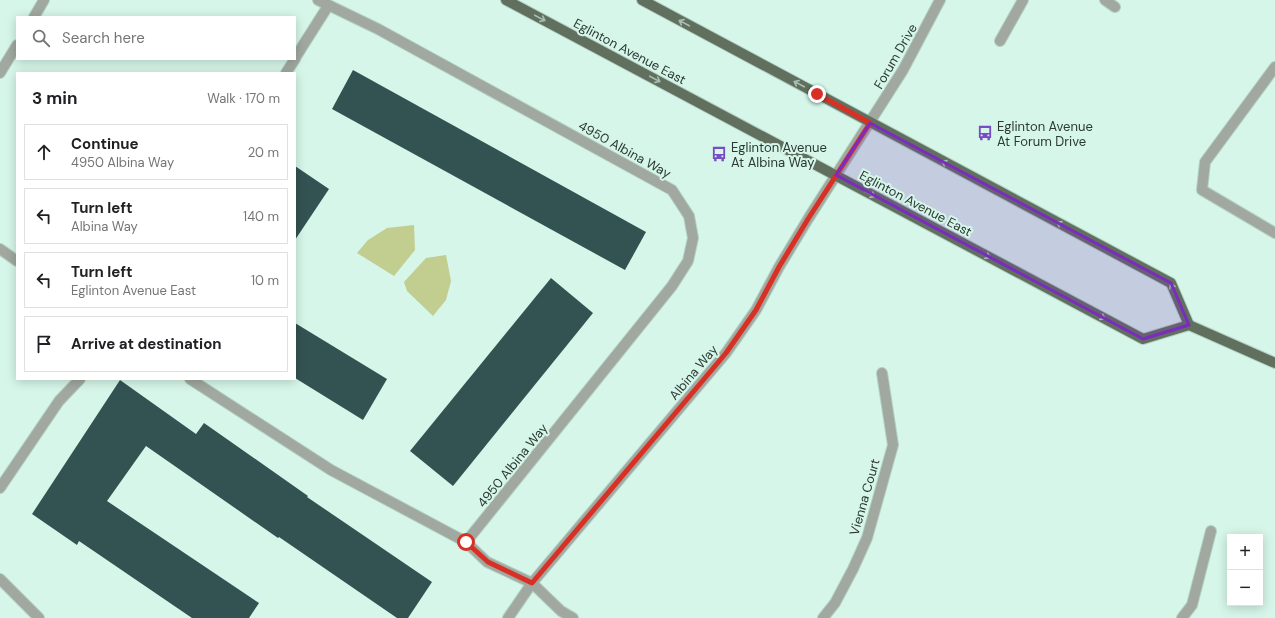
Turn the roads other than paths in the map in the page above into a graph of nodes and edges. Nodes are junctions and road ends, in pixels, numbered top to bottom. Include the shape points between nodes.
1 (44, 0) edge
2 (318, 0) edge
3 (506, 0) edge
4 (642, 0) edge
5 (940, 0) edge
6 (1023, 0) edge
7 (1106, 0) edge
8 (328, 6) junction
9 (1115, 7) dead end
10 (35, 16) edge
11 (1000, 41) dead end
12 (16, 47) edge
13 (296, 57) edge
14 (294, 60) edge
15 (1275, 67) edge
16 (287, 72) edge
17 (0, 73) edge
18 (870, 123) junction
19 (836, 175) junction
20 (1275, 233) edge
21 (0, 249) edge
22 (16, 260) edge
23 (1189, 325) junction
24 (1274, 364) edge
25 (882, 373) dead end
26 (79, 380) edge
27 (192, 380) edge
28 (0, 488) edge
29 (1211, 531) dead end
30 (466, 542) junction
31 (0, 579) edge
32 (532, 583) junction
33 (39, 618) edge
34 (508, 618) edge
35 (573, 618) edge
36 (823, 618) edge
37 (1182, 618) edge

1 - 10 street
2 - 8 street, 4950 Albina Way
3 -> 19 main road, Eglinton Avenue East
18 -> 4 main road
5 - 18 street, Forum Drive via 903,70
6 - 11 street
7 - 9 street
8 - 13 street
8 - 30 street, 4950 Albina Way via 378,29 672,190 689,216 693,238 688,261 672,286
12 - 17 street
14 - 16 street
15 - 20 street via 1205,162 1202,190
18 - 19 street, Albina Way
23 -> 18 main road via 1171,283
19 -> 23 main road, Eglinton Avenue East via 1143,339
19 - 32 street, Albina Way via 779,267 756,310 726,353
21 - 22 street
23 - 24 main road
25 - 36 street, Vienna Court via 893,445 867,538 835,603
26 - 28 street via 59,402
27 - 30 street via 331,470
29 - 37 street via 1192,605
30 - 32 street via 488,562
31 - 33 street
32 - 34 street, Albina Way
32 - 35 street via 561,611

